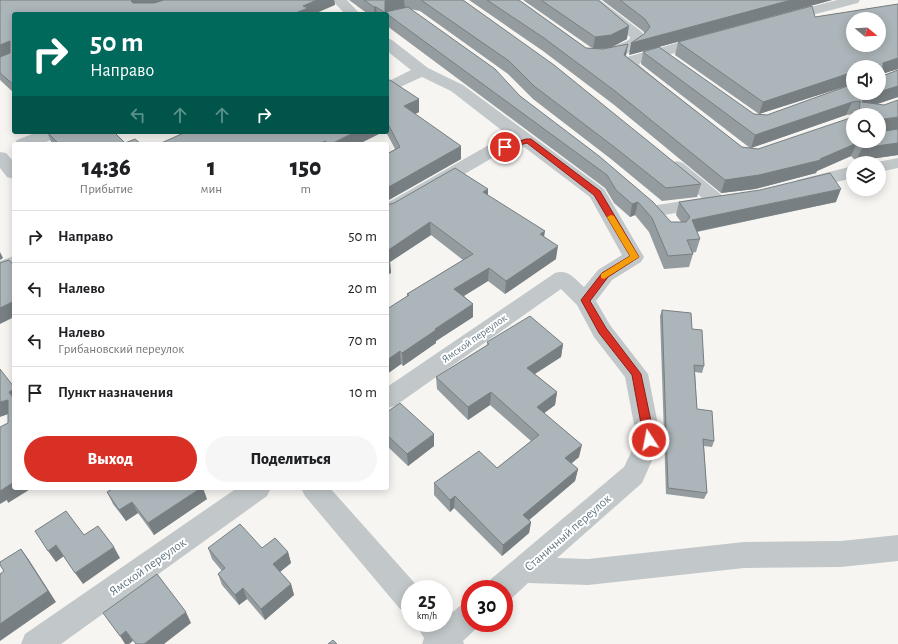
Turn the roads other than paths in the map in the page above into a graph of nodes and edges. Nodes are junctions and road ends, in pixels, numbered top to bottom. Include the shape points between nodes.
1 (339, 0) edge
2 (591, 0) edge
3 (853, 0) edge
4 (351, 12) edge
5 (771, 22) edge
6 (719, 36) edge
7 (389, 45) edge
8 (659, 52) junction
9 (599, 56) edge
10 (677, 65) edge
11 (422, 71) junction
12 (389, 87) edge
13 (661, 90) edge
14 (47, 134) edge
15 (528, 140) junction
16 (28, 142) edge
17 (12, 149) edge
18 (0, 154) edge
19 (664, 156) edge
20 (0, 158) edge
21 (898, 163) edge
22 (886, 165) edge
23 (12, 171) edge
24 (846, 174) edge
25 (785, 188) edge
26 (389, 210) edge
27 (671, 225) edge
28 (12, 264) edge
29 (0, 270) edge
30 (585, 300) junction
31 (389, 398) edge
32 (255, 490) edge
33 (316, 490) edge
34 (898, 548) edge
35 (523, 570) junction
36 (511, 580) edge
37 (401, 589) edge
38 (461, 622) edge
39 (440, 637) edge
40 (36, 644) edge

1 - 4 street
2 - 9 street via 637,35 638,40 629,48
3 - 5 street
6 - 8 street
7 - 11 street
8 - 10 street
8 - 13 street via 633,60 631,66
11 - 12 street
11 - 15 street via 457,88
14 - 16 street
15 - 26 street via 494,150
15 - 30 street via 597,193 634,257 605,275
17 - 18 street
19 - 27 street via 724,200 652,205
20 - 23 street
21 - 22 street
24 - 25 street
28 - 29 street
30 - 31 street, Ямской переулок via 562,278
30 - 35 street, Станичный переулок via 602,331 636,374 649,440 633,476
32 - 40 street, Ямской переулок
33 - 37 street
34 - 35 street via 841,554 744,554 588,572
35 - 36 street, Станичный переулок
38 - 39 street

